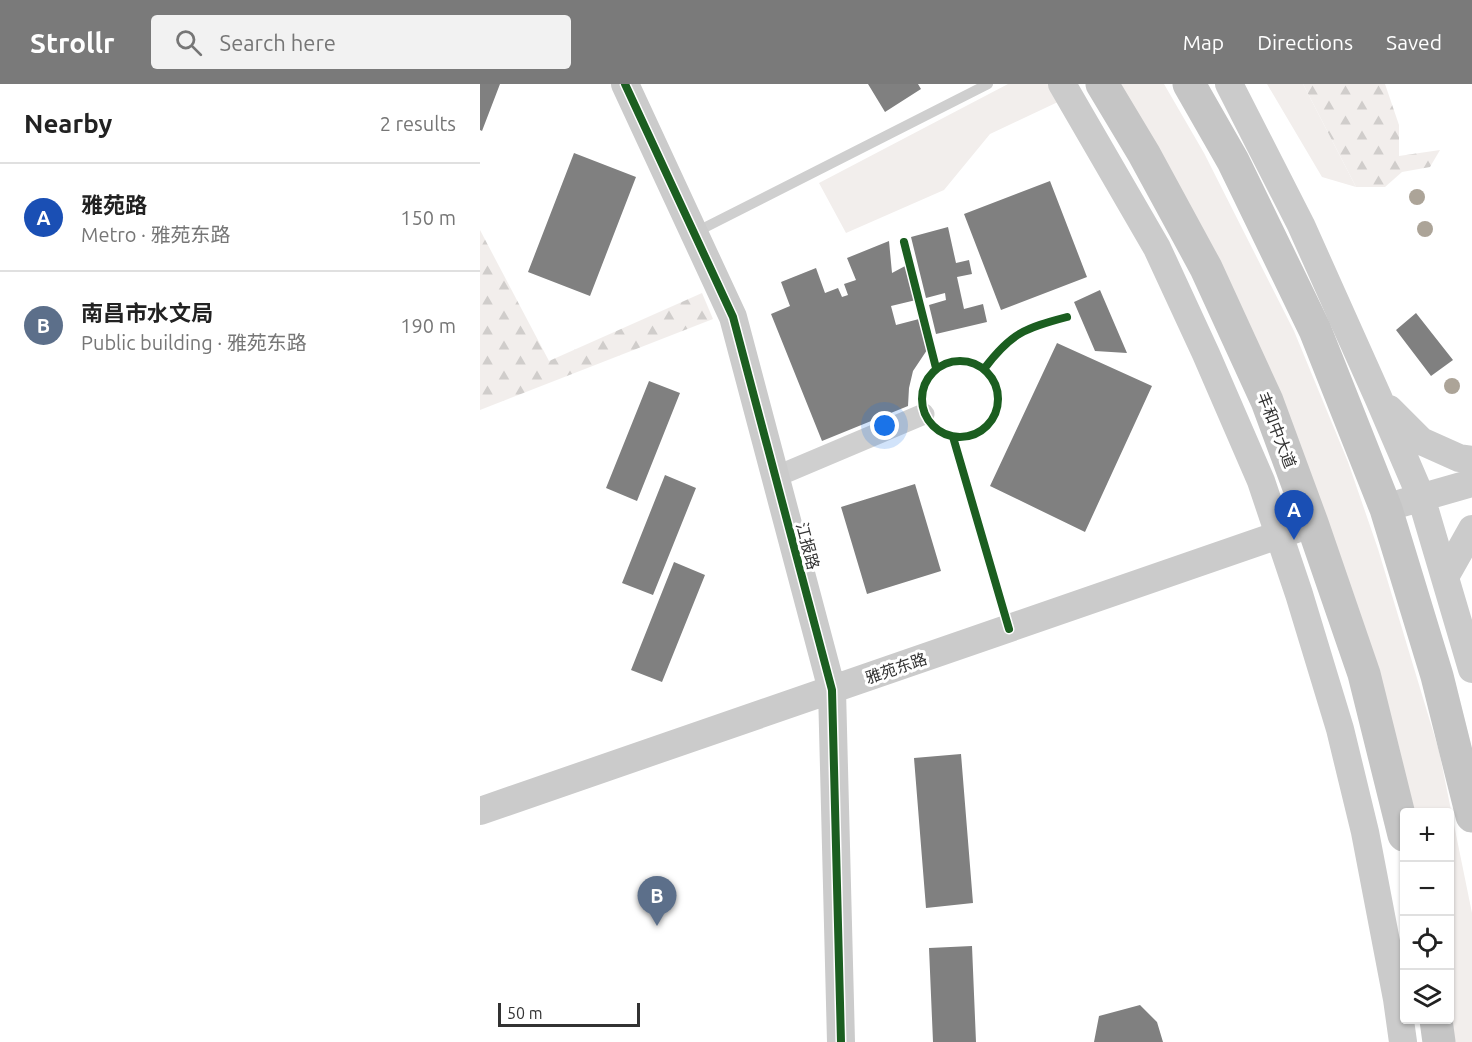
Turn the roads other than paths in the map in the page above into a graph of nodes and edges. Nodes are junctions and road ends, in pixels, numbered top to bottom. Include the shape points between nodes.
1 (625, 84) edge
2 (988, 84) edge
3 (1062, 84) edge
4 (1102, 84) edge
5 (1189, 84) edge
6 (1229, 84) edge
7 (694, 233) junction
8 (1378, 397) junction
9 (923, 408) dead end
10 (1472, 460) edge
11 (774, 470) junction
12 (1472, 483) edge
13 (1421, 497) junction
14 (1386, 509) junction
15 (1312, 523) junction
16 (1472, 529) edge
17 (1280, 535) junction
18 (1445, 577) junction
19 (1472, 669) edge
20 (832, 690) junction
21 (480, 812) edge
22 (1472, 816) edge
23 (1400, 819) edge
24 (1437, 1024) edge
25 (840, 1042) edge
26 (1403, 1042) edge
27 (1439, 1042) edge

1 - 7 street, 江报路
2 - 7 lane
3 - 17 street via 1157,248 1261,481
4 - 15 main road, 丰和中大道 via 1206,268 1267,401
5 - 14 main road via 1233,161 1315,330
6 - 8 street via 1301,225
7 - 11 street, 江报路 via 733,318
8 - 10 street via 1421,441
8 - 13 street
9 - 11 street
11 - 20 street, 江报路
12 - 13 street
13 - 14 street
13 - 18 street
14 - 22 main road via 1437,676
15 - 17 street, 雅苑东路
15 - 23 main road, 丰和中大道 via 1364,674
16 - 18 street
17 - 20 street, 雅苑东路
17 - 26 street via 1340,729 1365,832
18 - 19 street
20 - 21 street, 雅苑东路
20 - 25 street, 江报路
24 - 27 main road

